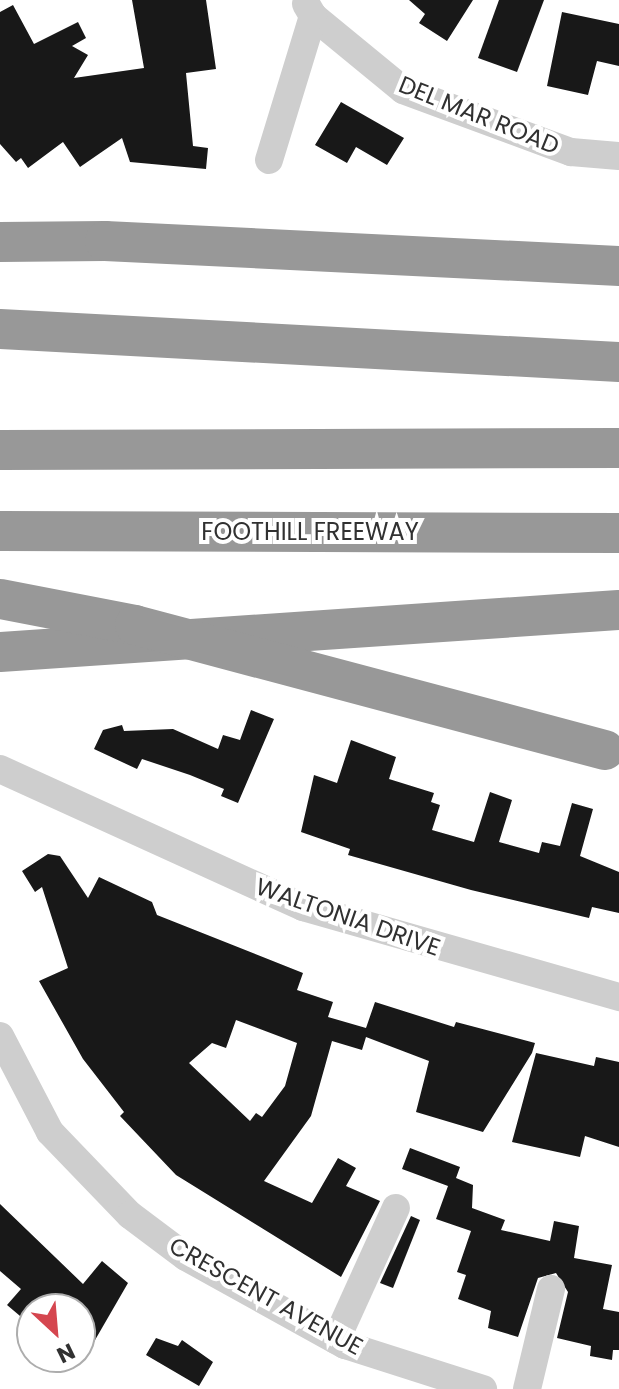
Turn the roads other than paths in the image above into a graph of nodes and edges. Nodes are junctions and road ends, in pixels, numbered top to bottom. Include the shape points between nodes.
1 (308, 8) edge
2 (619, 156) edge
3 (269, 160) dead end
4 (0, 242) edge
5 (619, 266) edge
6 (0, 329) edge
7 (619, 362) edge
8 (619, 448) edge
9 (0, 450) edge
10 (0, 531) edge
11 (619, 533) edge
12 (0, 599) edge
13 (619, 610) edge
14 (0, 652) edge
15 (612, 752) edge
16 (0, 769) edge
17 (619, 997) edge
18 (0, 1036) edge
19 (396, 1208) dead end
20 (551, 1289) dead end
21 (336, 1340) junction
22 (483, 1389) edge
23 (527, 1389) edge

1 - 2 street, DEL MAR ROAD via 403,90 571,152
1 - 3 street
4 - 5 highway via 105,241
6 - 7 highway
8 - 9 highway
10 - 11 highway, FOOTHILL FREEWAY
12 - 15 highway, bridge via 135,625
13 - 14 highway
16 - 17 street, WALTONIA DRIVE via 303,907
18 - 21 street, CRESCENT AVENUE via 50,1132 130,1215 186,1257
19 - 21 street
20 - 23 street
21 - 22 street, CRESCENT AVENUE

